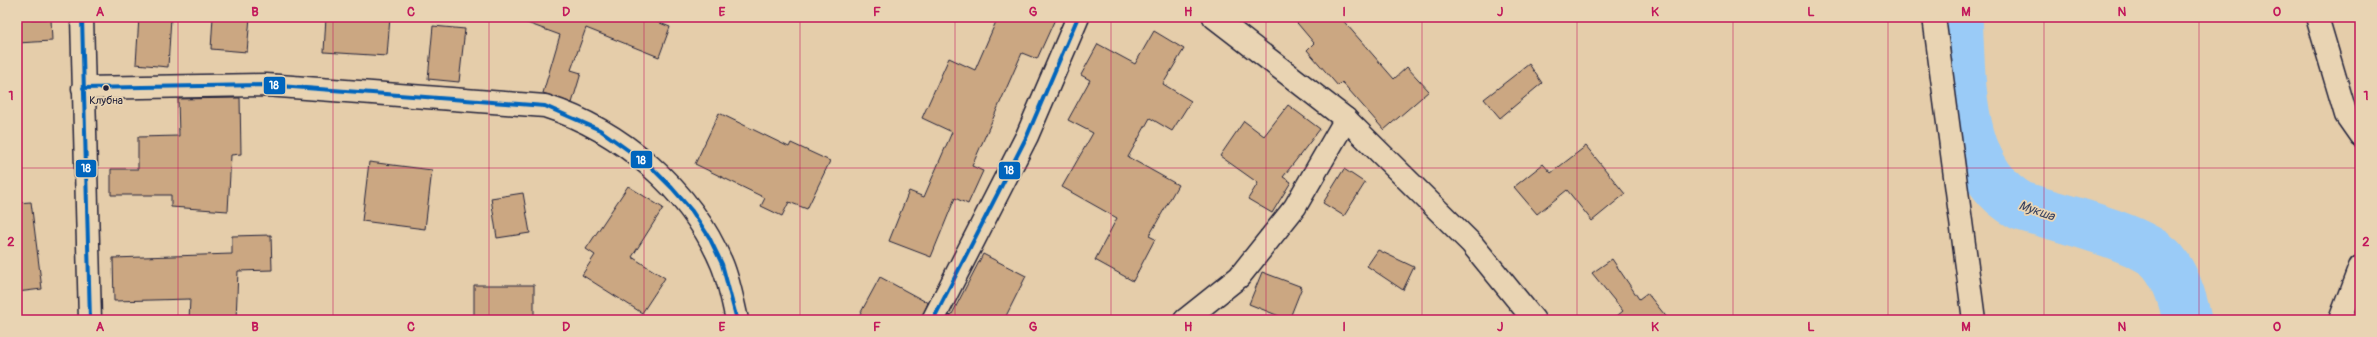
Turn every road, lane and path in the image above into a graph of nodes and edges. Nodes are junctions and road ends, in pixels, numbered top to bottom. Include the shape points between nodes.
1 (82, 17) edge
2 (1078, 17) edge
3 (1214, 17) edge
4 (1934, 17) edge
5 (2317, 17) edge
6 (83, 88) junction
7 (1346, 119) junction
8 (2360, 136) edge
9 (2360, 267) edge
10 (90, 320) edge
11 (737, 320) edge
12 (933, 320) edge
13 (1185, 320) edge
14 (1534, 320) edge
15 (1974, 320) edge
16 (2340, 320) edge

1 - 6 street
2 - 12 street via 1027,136
3 - 7 street
4 - 15 street
5 - 8 street via 2346,114
6 - 10 street
6 - 11 street via 266,85 537,106 573,115 607,134 673,186 698,221 722,264
7 - 13 street via 1295,207 1239,277
7 - 14 street via 1472,244
9 - 16 street

